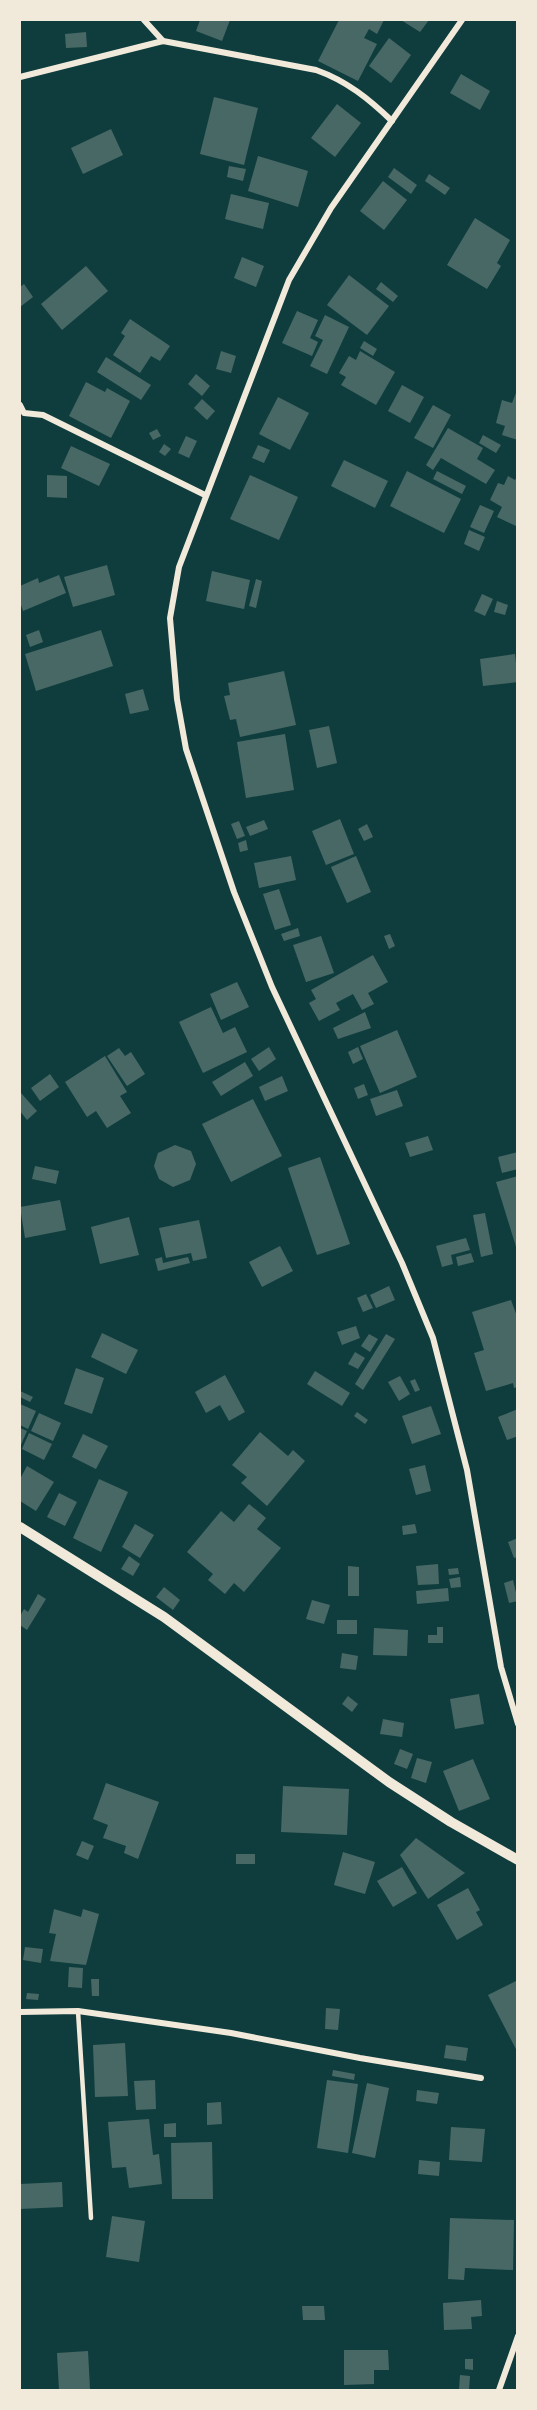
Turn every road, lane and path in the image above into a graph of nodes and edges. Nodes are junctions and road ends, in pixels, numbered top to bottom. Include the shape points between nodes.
1 (144, 20) edge
2 (462, 20) edge
3 (163, 41) junction
4 (20, 77) edge
5 (392, 121) junction
6 (20, 405) edge
7 (205, 495) junction
8 (20, 1527) edge
9 (518, 1724) edge
10 (518, 1860) edge
11 (78, 2011) junction
12 (20, 2012) edge
13 (481, 2078) dead end
14 (92, 2218) dead end
15 (518, 2336) edge
16 (499, 2391) edge

1 - 3 street
2 - 5 street
3 - 4 street
3 - 5 street via 335,76
5 - 7 street via 331,208 288,280
6 - 7 street via 24,412 43,415
7 - 9 street via 179,567 170,618 186,749 234,892 272,987 402,1263 433,1338 467,1470 501,1666
8 - 10 street via 164,1617 388,1782
11 - 12 street
11 - 13 street via 231,2033
11 - 14 lane
15 - 16 street

